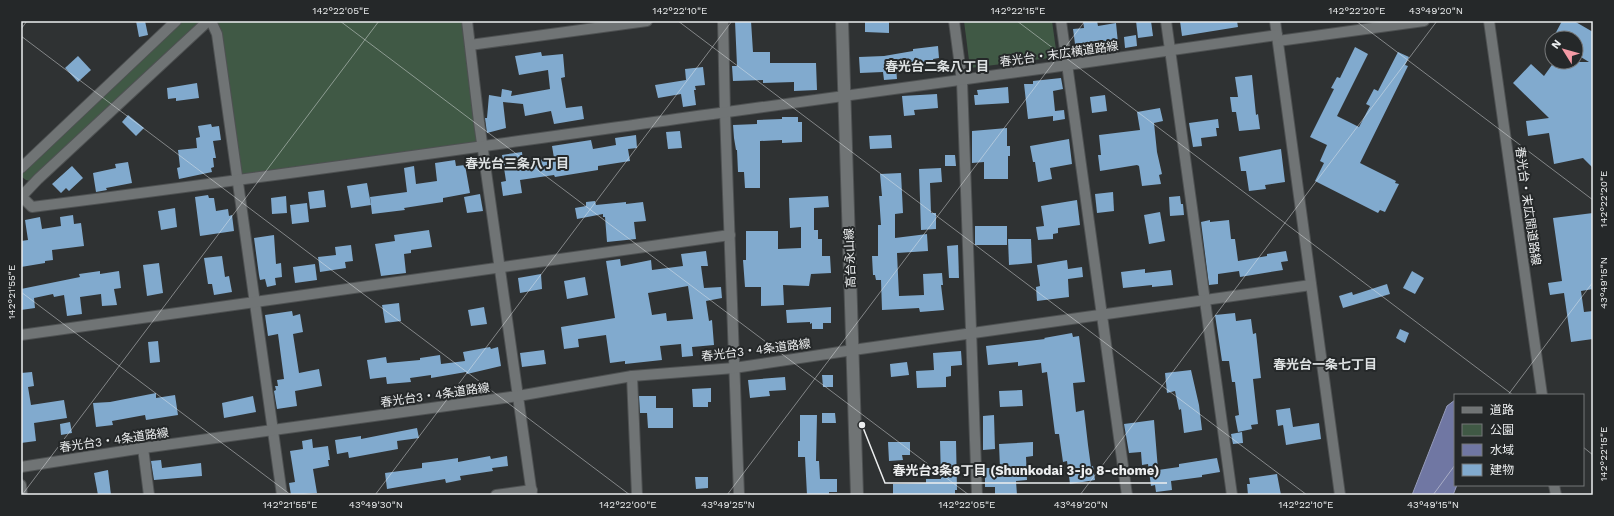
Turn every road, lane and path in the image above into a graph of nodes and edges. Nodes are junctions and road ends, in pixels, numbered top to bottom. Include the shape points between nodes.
1 (176, 21) edge
2 (210, 21) edge
3 (467, 21) edge
4 (647, 21) edge
5 (724, 21) edge
6 (842, 21) edge
7 (954, 21) edge
8 (1061, 21) edge
9 (1166, 21) edge
10 (1275, 21) edge
11 (1424, 21) edge
12 (1489, 21) edge
13 (1277, 38) junction
14 (470, 45) junction
15 (1170, 51) junction
16 (1067, 65) junction
17 (962, 81) junction
18 (844, 96) junction
19 (725, 112) junction
20 (483, 147) junction
21 (21, 168) edge
22 (237, 181) junction
23 (21, 196) edge
24 (730, 235) junction
25 (500, 268) junction
26 (1311, 285) junction
27 (1204, 301) junction
28 (256, 303) junction
29 (1102, 315) junction
30 (972, 334) junction
31 (21, 336) edge
32 (853, 350) junction
33 (734, 368) junction
34 (632, 376) junction
35 (1542, 394) edge
36 (518, 396) junction
37 (273, 430) junction
38 (143, 448) junction
39 (21, 467) edge
40 (21, 485) edge
41 (532, 492) edge
42 (22, 495) edge
43 (148, 495) edge
44 (282, 495) edge
45 (496, 495) edge
46 (637, 495) edge
47 (739, 495) edge
48 (857, 495) edge
49 (977, 495) edge
50 (1127, 495) edge
51 (1232, 495) edge
52 (1340, 495) edge

1 - 21 street
2 - 22 street via 217,34
2 - 23 street
3 - 14 street
4 - 14 street
5 - 19 street
6 - 18 street, 高台永山線
7 - 17 street
8 - 16 street
9 - 15 street
10 - 13 street
11 - 13 street, 春光台・末広横道路線
12 - 35 street, 春光台・末広間道路線
13 - 15 street, 春光台・末広横道路線
13 - 26 street
14 - 20 street
15 - 16 street, 春光台・末広横道路線
15 - 27 street
16 - 17 street, 春光台・末広横道路線
16 - 29 street
17 - 18 street, 春光台・末広横道路線
17 - 30 street
18 - 19 street, 春光台・末広横道路線
18 - 32 street, 高台永山線
19 - 20 street, 春光台・末広横道路線
19 - 24 street
20 - 22 street, 春光台・末広横道路線
20 - 25 street
22 - 23 street, 春光台・末広横道路線 via 32,207
22 - 28 street
24 - 25 street
24 - 33 street
25 - 28 street
25 - 36 street
26 - 27 street, 春光台3・4条道路線
26 - 52 street
27 - 29 street, 春光台3・4条道路線
27 - 51 street
28 - 31 street
28 - 37 street
29 - 30 street, 春光台3・4条道路線
29 - 50 street
30 - 32 street, 春光台3・4条道路線
30 - 49 street
32 - 33 street, 春光台3・4条道路線
32 - 48 street, 高台永山線
33 - 34 street, 春光台3・4条道路線
33 - 47 street
34 - 36 street, 春光台3・4条道路線
34 - 46 street
36 - 37 street, 春光台3・4条道路線
36 - 41 street
37 - 38 street, 春光台3・4条道路線
37 - 44 street
38 - 39 street, 春光台3・4条道路線
38 - 43 street
40 - 42 street
41 - 45 street

